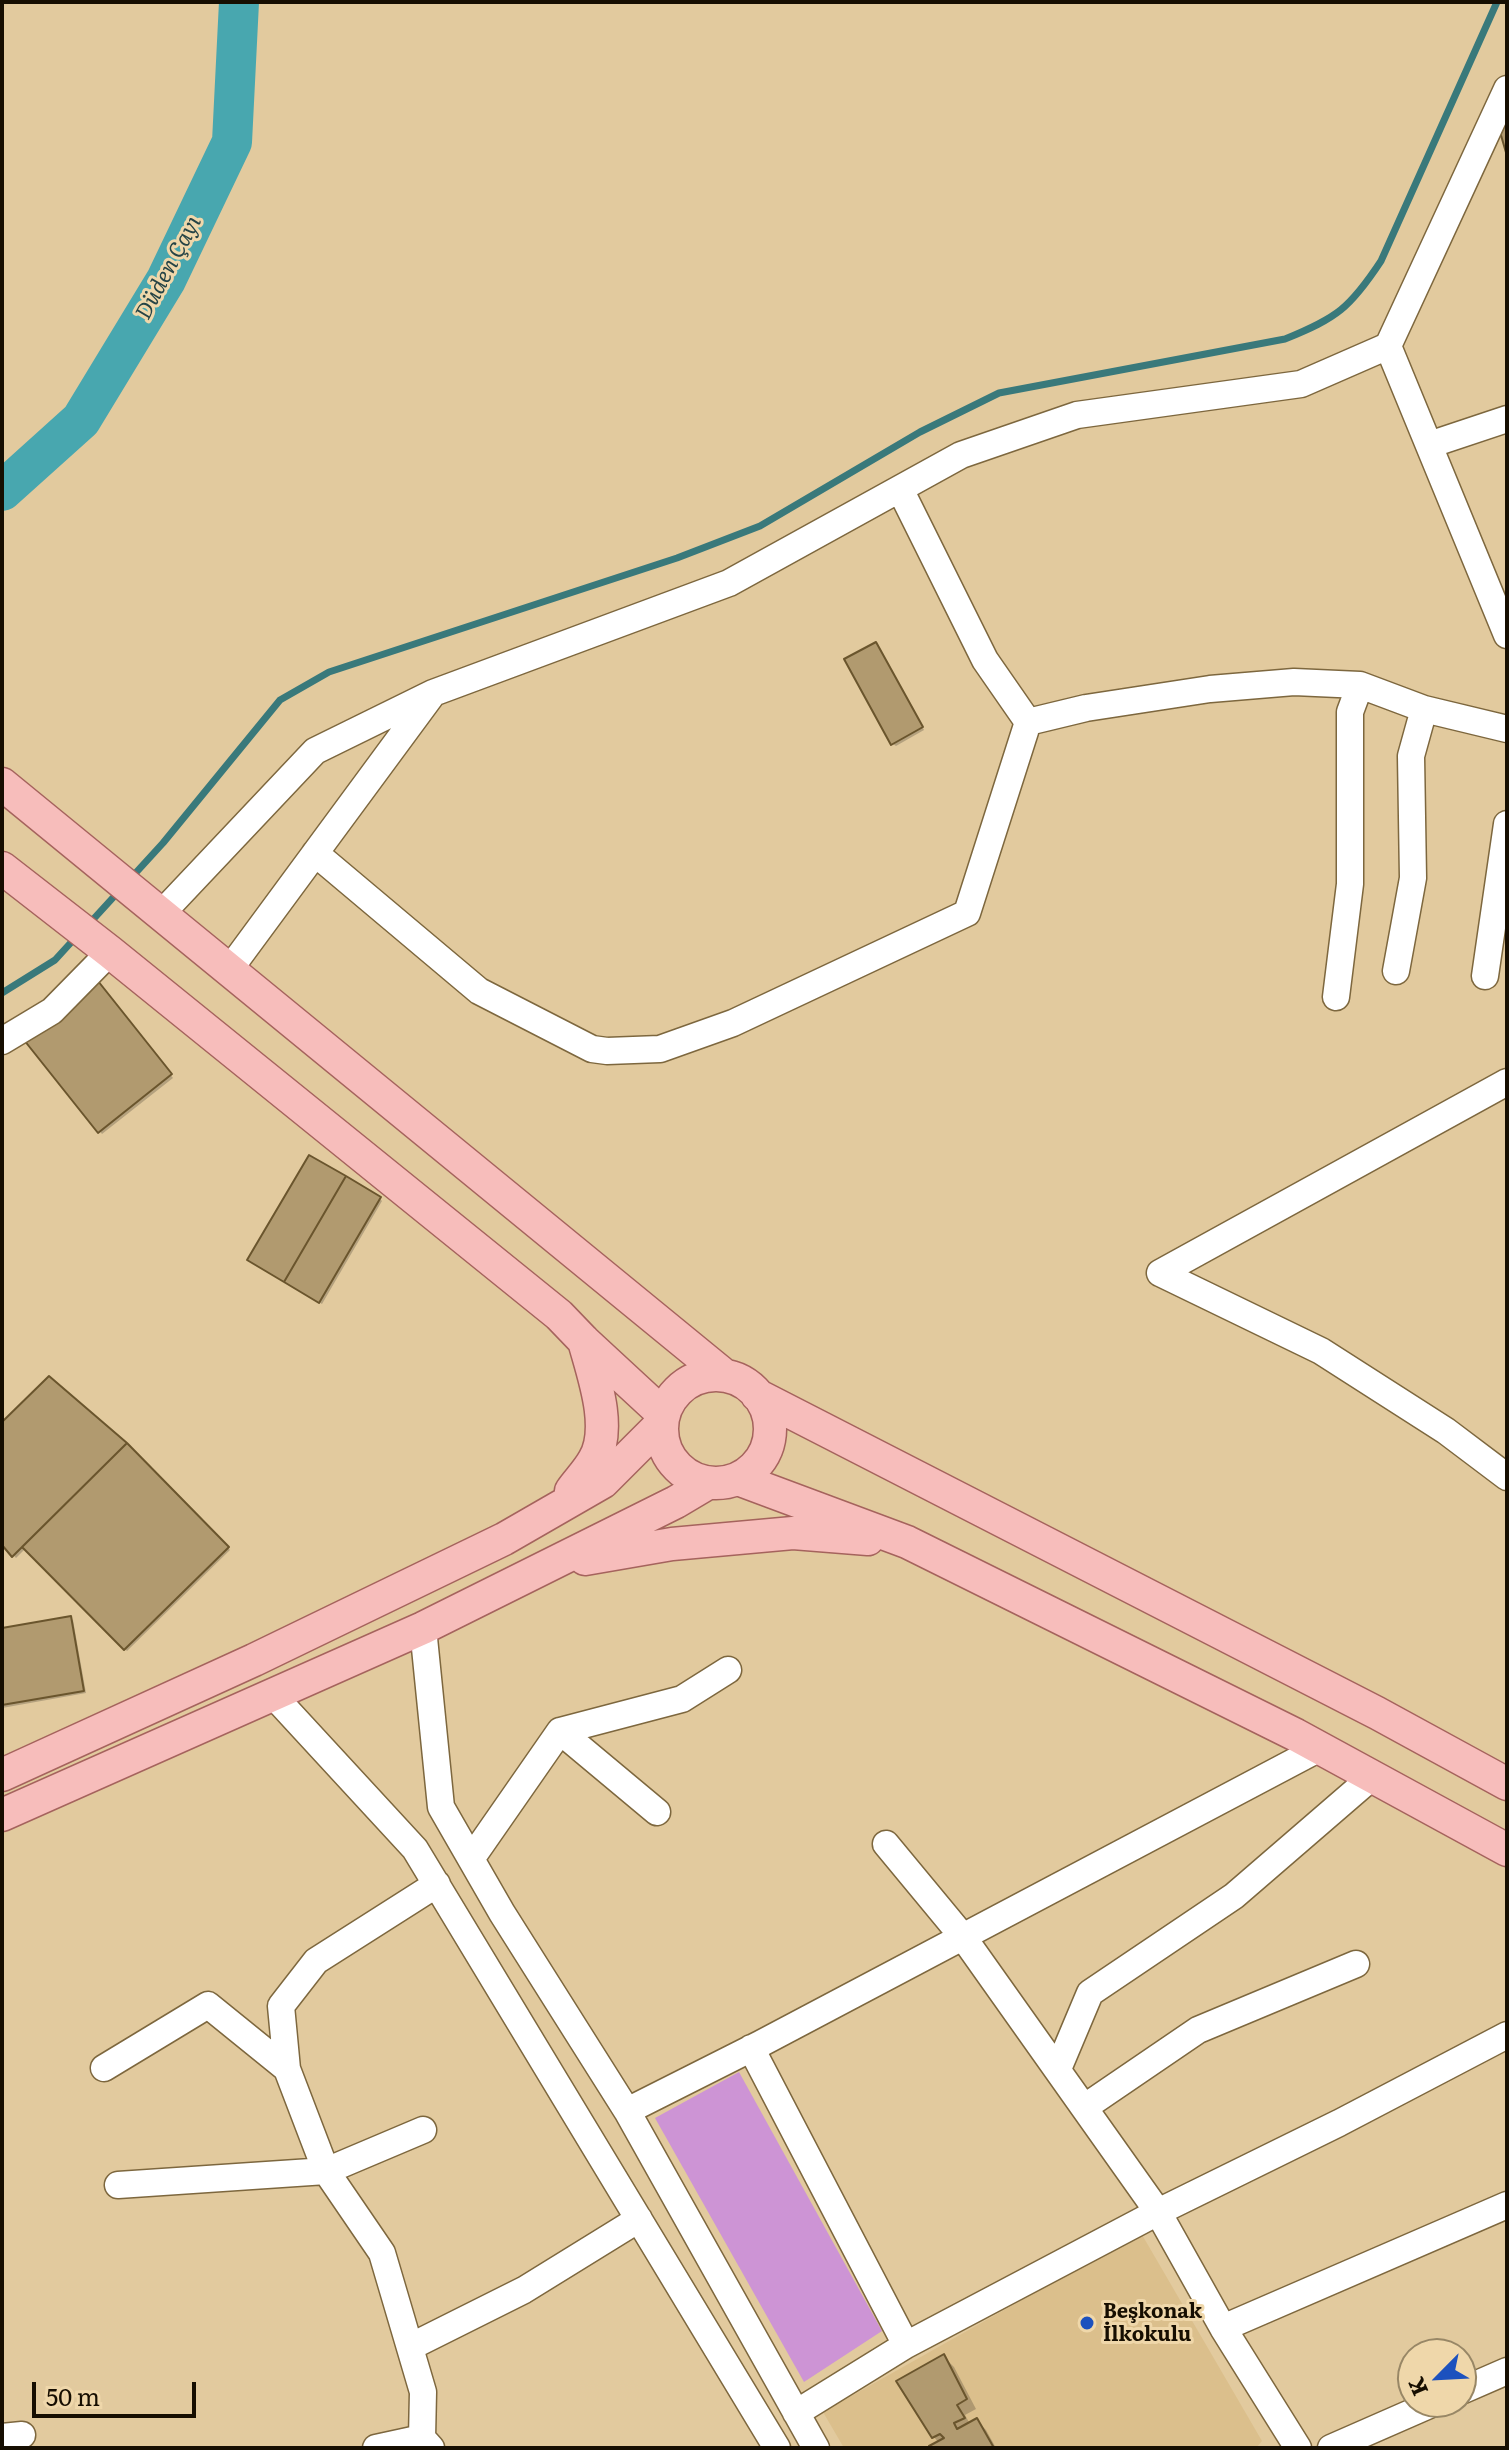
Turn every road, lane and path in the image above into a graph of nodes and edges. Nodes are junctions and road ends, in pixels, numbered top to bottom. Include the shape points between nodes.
1 (1507, 89) edge
2 (1388, 346) junction
3 (1507, 419) edge
4 (1429, 445) junction
5 (900, 489) junction
6 (1507, 635) edge
7 (1360, 685) junction
8 (433, 693) junction
9 (1424, 709) junction
10 (1028, 722) junction
11 (1507, 729) edge
12 (2, 784) edge
13 (1507, 824) edge
14 (315, 853) junction
15 (2, 868) edge
16 (161, 914) junction
17 (110, 952) junction
18 (229, 970) junction
19 (1396, 971) dead end
20 (1485, 976) dead end
21 (1336, 997) dead end
22 (2, 1041) edge
23 (1507, 1082) edge
24 (584, 1341) junction
25 (724, 1375) junction
26 (757, 1395) junction
27 (663, 1419) junction
28 (1507, 1477) edge
29 (723, 1481) junction
30 (555, 1512) junction
31 (907, 1542) junction
32 (550, 1565) junction
33 (423, 1628) junction
34 (728, 1670) dead end
35 (273, 1695) junction
36 (560, 1731) junction
37 (1320, 1748) junction
38 (2, 1775) edge
39 (1373, 1776) junction
40 (1507, 1784) edge
41 (657, 1812) dead end
42 (2, 1815) edge
43 (886, 1844) dead end
44 (1507, 1850) edge
45 (471, 1859) junction
46 (437, 1884) junction
47 (963, 1937) junction
48 (1356, 1964) dead end
49 (1507, 2035) edge
50 (751, 2048) junction
51 (104, 2068) dead end
52 (287, 2069) junction
53 (1058, 2069) junction
54 (1085, 2107) junction
55 (627, 2111) junction
56 (423, 2130) dead end
57 (326, 2171) junction
58 (118, 2185) dead end
59 (1507, 2205) edge
60 (1158, 2212) junction
61 (639, 2219) junction
62 (1223, 2328) junction
63 (906, 2345) junction
64 (410, 2347) junction
65 (1507, 2371) edge
66 (1477, 2384) edge
67 (796, 2413) junction
68 (1399, 2418) edge
69 (427, 2443) edge
70 (376, 2448) edge
71 (777, 2448) edge
72 (816, 2448) edge
73 (1298, 2448) edge
74 (1331, 2448) edge

1 - 2 street
2 - 4 street
2 - 5 street via 1301,384 1077,415 961,455
3 - 4 street
4 - 6 street
5 - 8 street via 729,583
5 - 10 street via 985,660
7 - 9 street
7 - 10 street via 1294,682 1210,689
7 - 21 street via 1350,712 1350,884
8 - 14 street
8 - 16 street via 315,751
9 - 11 street
9 - 19 street via 1411,756 1413,878
10 - 14 street via 967,913 733,1023 660,1049 592,1049 479,991
12 - 16 main road
13 - 20 street
14 - 18 street
15 - 17 main road
16 - 18 main road
17 - 22 street via 52,1011
17 - 24 main road via 559,1315
18 - 25 main road
23 - 28 street via 1160,1273 1321,1351
24 - 27 main road
24 - 30 main road via 602,1425 596,1457
25 - 26 main road
25 - 27 main road via 690,1381 676,1392
26 - 29 main road via 770,1425 763,1457 752,1470
26 - 40 main road
27 - 29 main road via 662,1440 678,1469 692,1478
27 - 30 main road via 603,1482
29 - 31 main road
29 - 32 main road
30 - 38 main road via 268,1653
31 - 32 main road via 793,1533 672,1544
31 - 37 main road
32 - 33 main road
33 - 35 main road
33 - 45 street via 441,1807
34 - 36 street via 682,1699
35 - 42 main road
35 - 46 street via 415,1849
36 - 41 street
36 - 45 street
37 - 39 main road
37 - 47 street
39 - 44 main road
39 - 53 street via 1234,1896 1090,1993
43 - 47 street
45 - 55 street
46 - 52 street via 316,1961 281,2006
46 - 61 street
47 - 50 street
47 - 53 street
48 - 54 street via 1198,2030
49 - 60 street
50 - 55 street
50 - 63 street
51 - 52 street via 208,2005
52 - 57 street
53 - 54 street
54 - 60 street
55 - 67 street
56 - 57 street
57 - 58 street
57 - 64 street via 382,2253
59 - 62 street
60 - 62 street
60 - 63 street
61 - 64 street via 524,2290
61 - 71 street
62 - 73 street
63 - 67 street
64 - 69 street via 423,2392
65 - 66 street
67 - 72 street
68 - 74 street
69 - 70 street

